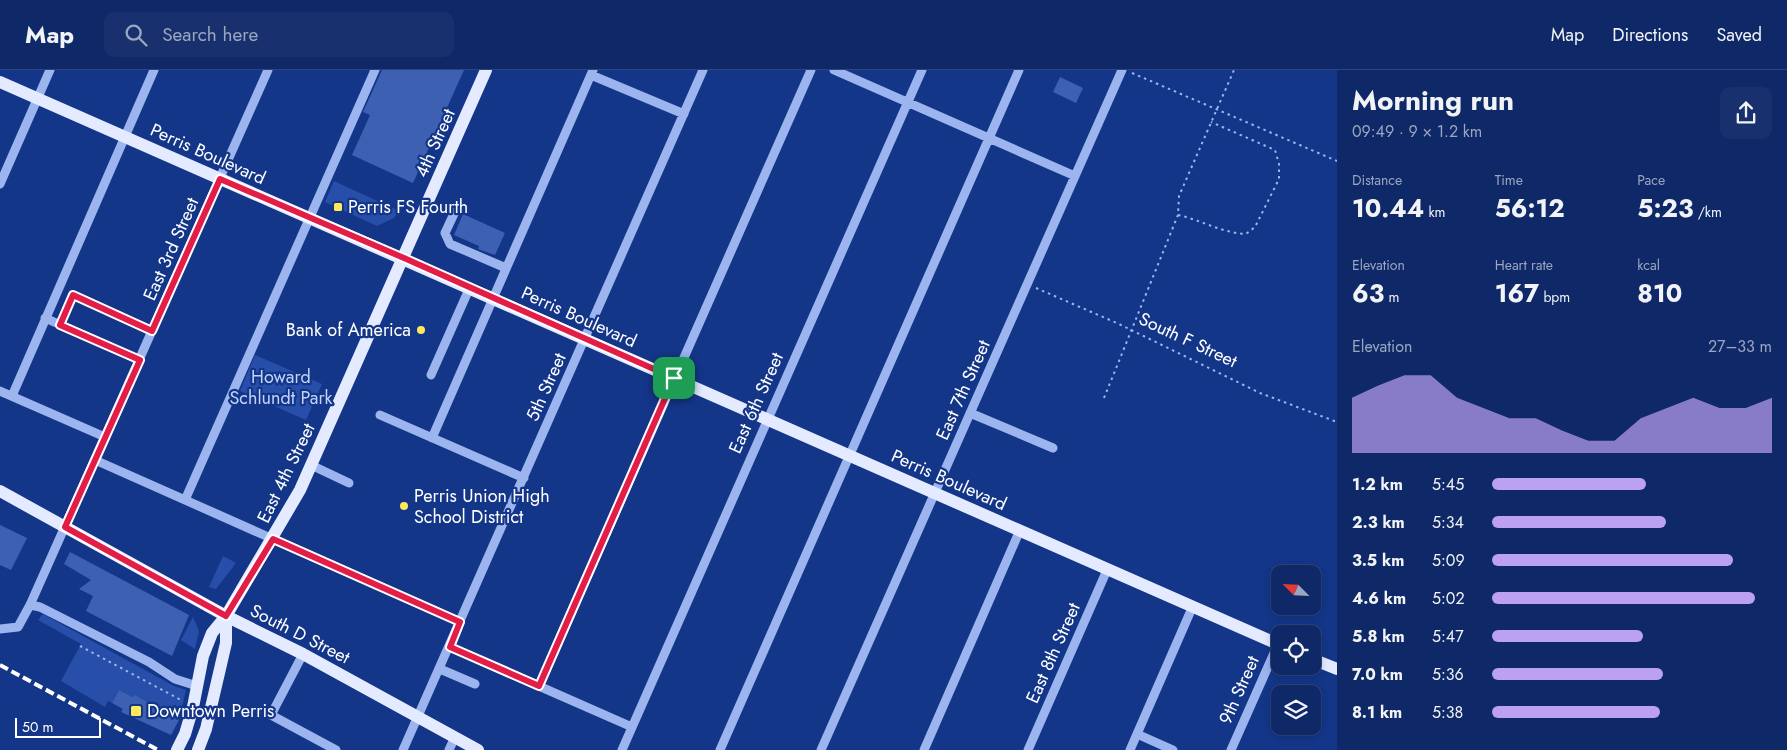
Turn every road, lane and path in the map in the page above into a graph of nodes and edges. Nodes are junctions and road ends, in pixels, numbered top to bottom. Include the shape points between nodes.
1 (50, 70) edge
2 (154, 70) edge
3 (268, 70) edge
4 (375, 70) edge
5 (486, 70) edge
6 (703, 70) edge
7 (811, 70) edge
8 (834, 70) edge
9 (922, 70) edge
10 (1019, 70) edge
11 (1123, 70) edge
12 (1234, 70) edge
13 (592, 72) edge
14 (0, 82) edge
15 (37, 99) junction
16 (907, 103) junction
17 (1216, 109) junction
18 (684, 114) junction
19 (1211, 122) junction
20 (124, 137) junction
21 (988, 138) junction
22 (1337, 161) edge
23 (1075, 176) junction
24 (220, 179) junction
25 (0, 184) edge
26 (459, 203) dead end
27 (1178, 215) junction
28 (309, 218) junction
29 (404, 258) junction
30 (506, 268) junction
31 (1027, 284) junction
32 (470, 287) junction
33 (494, 298) junction
34 (45, 318) junction
35 (60, 325) junction
36 (152, 331) junction
37 (1130, 331) junction
38 (585, 338) junction
39 (140, 360) junction
40 (431, 375) dead end
41 (674, 378) junction
42 (0, 391) edge
43 (12, 396) junction
44 (1104, 398) dead end
45 (970, 412) junction
46 (380, 415) dead end
47 (767, 420) junction
48 (1337, 422) edge
49 (105, 437) junction
50 (432, 438) junction
51 (1053, 448) dead end
52 (849, 455) junction
53 (95, 460) junction
54 (310, 465) junction
55 (524, 478) junction
56 (349, 483) dead end
57 (0, 491) edge
58 (935, 493) junction
59 (185, 500) junction
60 (65, 527) junction
61 (1020, 530) junction
62 (273, 539) junction
63 (1107, 570) junction
64 (30, 605) junction
65 (1192, 608) junction
66 (226, 616) junction
67 (460, 622) junction
68 (0, 629) edge
69 (1271, 642) edge
70 (80, 646) dead end
71 (450, 647) junction
72 (303, 654) junction
73 (1271, 662) edge
74 (1321, 663) edge
75 (440, 669) junction
76 (1337, 669) edge
77 (475, 684) dead end
78 (197, 686) junction
79 (539, 686) junction
80 (186, 701) dead end
81 (418, 718) junction
82 (632, 727) junction
83 (1137, 734) junction
84 (454, 737) junction
85 (177, 750) edge
86 (198, 750) edge
87 (336, 750) edge
88 (403, 750) edge
89 (449, 750) edge
90 (478, 750) edge
91 (622, 750) edge
92 (720, 750) edge
93 (821, 750) edge
94 (924, 750) edge
95 (1028, 750) edge
96 (1130, 750) edge
97 (1173, 750) edge
98 (1230, 750) edge

1 - 15 street
2 - 20 street
3 - 24 street, East 3rd Street
4 - 28 street
5 - 29 main road, 4th Street
6 - 18 street, 5th Street
7 - 41 street
8 - 16 street
9 - 16 street, East 6th Street
10 - 21 street
11 - 17 path
11 - 23 street, East 7th Street
12 - 17 path
13 - 18 street
13 - 30 street
14 - 15 main road, Perris Boulevard
15 - 20 main road, Perris Boulevard
15 - 25 street
16 - 21 street
16 - 47 street, East 6th Street
17 - 19 path
17 - 22 path
18 - 38 street, 5th Street
19 - 27 path via 1179,196
19 - 27 path via 1276,150 1279,180 1255,227 1246,234 1233,234
20 - 24 main road, Perris Boulevard
20 - 34 street
21 - 23 street
21 - 52 street
23 - 31 street, East 7th Street
24 - 28 main road, Perris Boulevard
24 - 36 street, East 3rd Street
26 - 30 street via 445,233 450,244
27 - 37 path
28 - 29 main road, Perris Boulevard
28 - 59 street
29 - 32 main road, Perris Boulevard
29 - 54 main road, East 4th Street
30 - 33 street
31 - 37 path, South F Street
31 - 45 street, East 7th Street
32 - 33 main road, Perris Boulevard
32 - 40 street
33 - 38 main road, Perris Boulevard
33 - 50 street
34 - 35 street
34 - 43 street
35 - 36 street via 73,295
35 - 39 street
36 - 39 street, East 3rd Street
37 - 44 path
37 - 48 path, South F Street via 1260,393
38 - 41 main road, Perris Boulevard
38 - 55 street, 5th Street
39 - 49 street, East 3rd Street
41 - 47 main road, Perris Boulevard
41 - 79 street
42 - 43 street
43 - 49 street
45 - 51 street
45 - 58 street, East 7th Street
46 - 50 street
47 - 52 main road, Perris Boulevard
47 - 82 street, East 6th Street
49 - 53 street, East 3rd Street
50 - 55 street
52 - 58 main road, Perris Boulevard
52 - 92 street
53 - 59 street
53 - 60 street, East 3rd Street
54 - 56 street
54 - 62 main road, East 4th Street
55 - 67 street, 5th Street
57 - 60 main road, South D Street
58 - 61 main road, Perris Boulevard
58 - 93 street, East 7th Street
59 - 62 street
60 - 64 street, East 3rd Street
60 - 66 main road, South D Street
61 - 63 main road, Perris Boulevard
61 - 94 street
62 - 66 main road, East 4th Street
62 - 67 street
63 - 65 main road, Perris Boulevard
63 - 95 street, East 8th Street
64 - 68 street, East 3rd Street via 18,627
64 - 78 street via 40,607 149,662 175,680
65 - 69 main road, Perris Boulevard
65 - 83 street
66 - 72 main road, South D Street
66 - 78 main road, East 4th Street via 212,633
66 - 86 main road via 226,643
67 - 71 street, 5th Street
70 - 80 path
71 - 75 street, 5th Street
71 - 79 street
72 - 81 main road, South D Street
72 - 87 street via 272,715
73 - 98 street, 9th Street
74 - 76 main road
75 - 77 street
75 - 81 street, 5th Street
78 - 85 main road, East 4th Street via 185,734
79 - 82 street
81 - 84 main road, South D Street
81 - 88 street, 5th Street
82 - 91 street, East 6th Street
83 - 96 street
83 - 97 street
84 - 89 street
84 - 90 main road, South D Street

